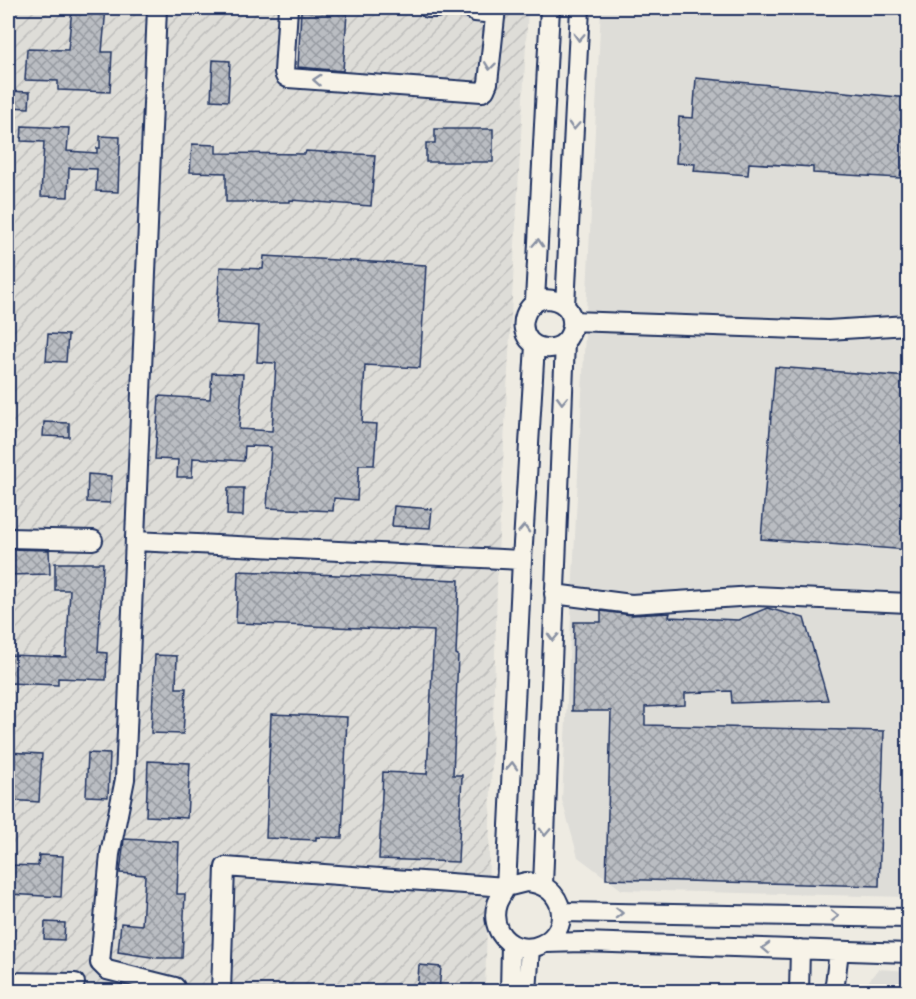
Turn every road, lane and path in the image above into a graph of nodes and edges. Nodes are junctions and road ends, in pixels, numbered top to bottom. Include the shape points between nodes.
1 (157, 8) edge
2 (288, 8) edge
3 (428, 8) edge
4 (436, 8) edge
5 (550, 8) edge
6 (580, 8) edge
7 (496, 11) edge
8 (475, 12) dead end
9 (535, 301) junction
10 (569, 313) junction
11 (909, 325) edge
12 (565, 342) junction
13 (535, 345) junction
14 (8, 538) edge
15 (93, 540) dead end
16 (135, 541) junction
17 (522, 560) junction
18 (554, 594) junction
19 (909, 603) edge
20 (543, 885) junction
21 (506, 887) junction
22 (561, 912) junction
23 (909, 918) edge
24 (511, 944) junction
25 (538, 945) junction
26 (800, 949) junction
27 (838, 951) junction
28 (909, 953) edge
29 (8, 982) edge
30 (75, 983) dead end
31 (176, 987) dead end
32 (221, 992) edge
33 (510, 992) edge
34 (527, 992) edge
35 (799, 992) edge
36 (834, 992) edge

1 - 16 street
7 -> 2 street via 488,83 482,92 288,78 284,72
3 - 4 street
9 -> 5 street
6 -> 10 street
7 - 8 street
9 - 10 street via 552,299
9 - 13 street via 523,324
10 - 11 street via 828,330
10 - 12 street via 572,328
12 - 13 street via 550,348
12 -> 18 street
17 -> 13 street
14 - 15 street
16 - 17 street
16 - 31 street via 125,779 110,854 100,963 107,970
21 -> 17 street
18 - 19 street via 631,604 754,596
18 -> 20 street
20 - 21 street via 526,882
20 - 22 street via 552,892
21 - 24 street via 495,917 497,927
21 - 32 street via 225,867
22 -> 23 street
22 - 25 street via 558,930
24 - 25 street
24 - 33 street
26 -> 25 street via 583,942
25 - 34 street
26 - 27 street
26 - 35 street
27 - 28 street
27 - 36 street
29 - 30 street

